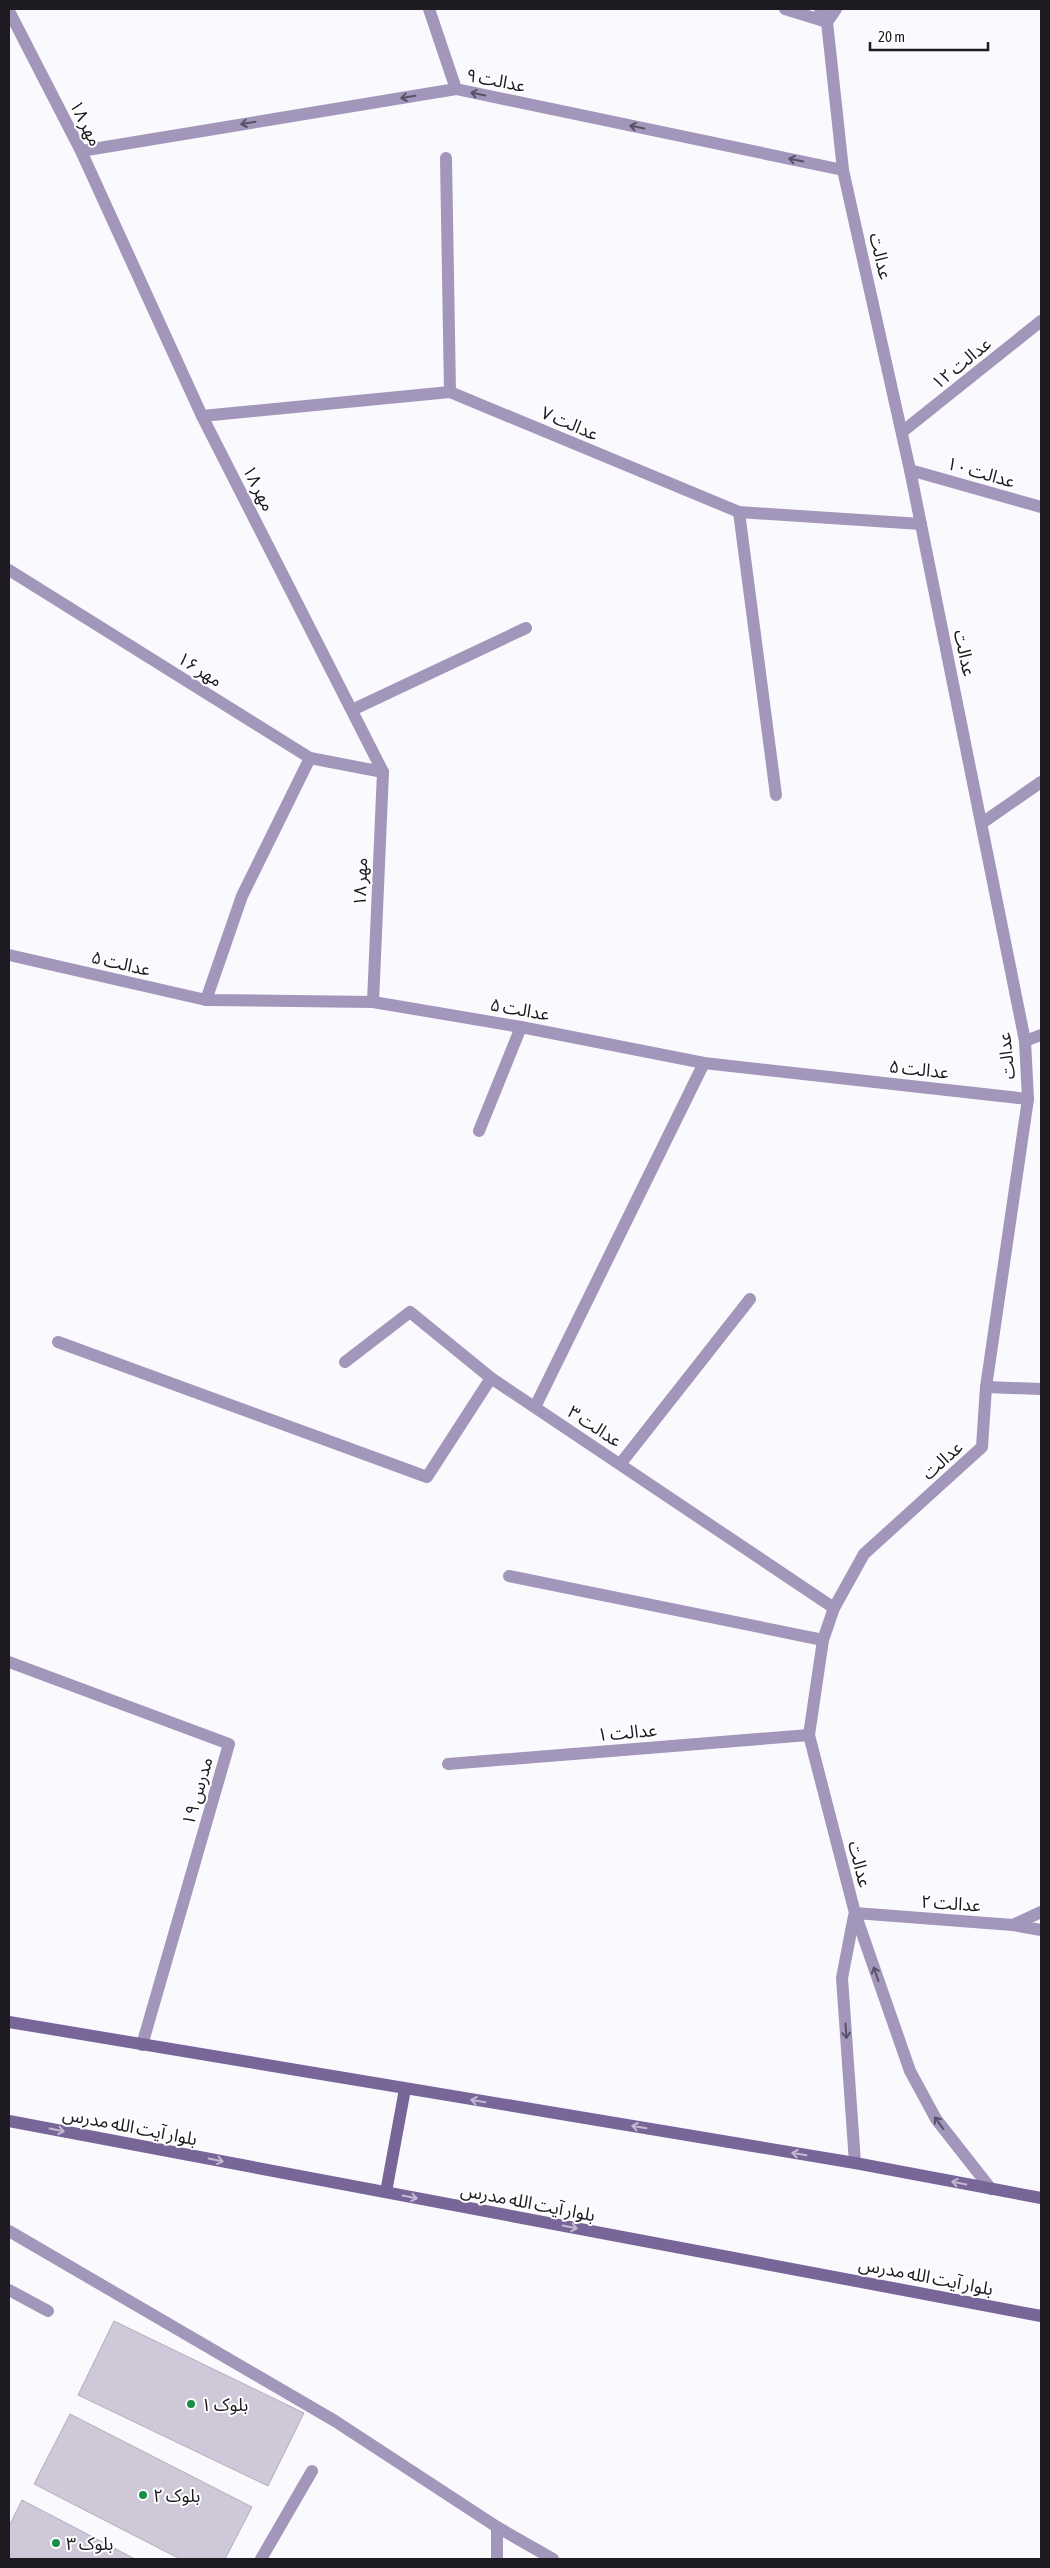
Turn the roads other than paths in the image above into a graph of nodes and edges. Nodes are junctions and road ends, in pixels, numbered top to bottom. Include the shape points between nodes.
1 (429, 9) edge
2 (785, 9) edge
3 (820, 9) edge
4 (836, 9) edge
5 (9, 11) edge
6 (828, 22) junction
7 (456, 89) junction
8 (81, 151) junction
9 (446, 158) dead end
10 (843, 170) junction
11 (1041, 321) edge
12 (450, 392) junction
13 (202, 416) junction
14 (902, 432) junction
15 (910, 470) junction
16 (1041, 507) edge
17 (739, 512) junction
18 (921, 524) junction
19 (9, 570) edge
20 (526, 628) dead end
21 (352, 710) junction
22 (310, 758) junction
23 (382, 772) junction
24 (1041, 782) edge
25 (776, 795) dead end
26 (982, 823) junction
27 (9, 955) edge
28 (206, 1000) junction
29 (373, 1002) junction
30 (521, 1027) junction
31 (1041, 1035) edge
32 (1024, 1041) junction
33 (704, 1063) junction
34 (1028, 1098) junction
35 (479, 1130) dead end
36 (750, 1299) dead end
37 (58, 1342) dead end
38 (344, 1362) dead end
39 (491, 1378) junction
40 (986, 1387) junction
41 (1041, 1388) edge
42 (535, 1407) junction
43 (620, 1463) junction
44 (509, 1576) dead end
45 (834, 1608) junction
46 (823, 1640) junction
47 (9, 1662) edge
48 (808, 1735) junction
49 (448, 1764) dead end
50 (1041, 1912) edge
51 (854, 1913) junction
52 (1013, 1925) junction
53 (1041, 1930) edge
54 (9, 2022) edge
55 (142, 2045) junction
56 (405, 2089) junction
57 (9, 2121) edge
58 (855, 2163) junction
59 (991, 2189) junction
60 (386, 2192) junction
61 (1041, 2198) edge
62 (9, 2231) edge
63 (9, 2290) edge
64 (48, 2311) dead end
65 (1041, 2316) edge
66 (312, 2471) dead end
67 (497, 2527) junction
68 (261, 2559) edge
69 (497, 2559) edge
70 (553, 2559) edge

1 - 7 street
2 - 6 street
3 - 6 street
4 - 6 street
5 - 8 street, مهر ۱۸
6 - 10 street, عدالت
7 -> 8 street, عدالت ۹
10 -> 7 street, عدالت ۹
8 - 13 street, مهر ۱۸
9 - 12 street
10 - 14 street, عدالت
11 - 14 street, عدالت ۱۲
12 - 13 street, عدالت ۷
12 - 17 street, عدالت ۷
13 - 21 street, مهر ۱۸
14 - 15 street, عدالت
15 - 16 street, عدالت ۱۰
15 - 18 street, عدالت
17 - 18 street, عدالت ۷
17 - 25 street
18 - 26 street, عدالت
19 - 22 street, مهر ۱۶
20 - 21 street
21 - 23 street, مهر ۱۸
22 - 23 street, مهر ۱۶
22 - 28 street via 242,896
23 - 29 street, مهر ۱۸
24 - 26 street
26 - 32 street, عدالت
27 - 28 street, عدالت ۵
28 - 29 street, عدالت ۵
29 - 30 street, عدالت ۵
30 - 33 street, عدالت ۵
30 - 35 street
31 - 32 street
32 - 34 street, عدالت
33 - 34 street, عدالت ۵
33 - 42 street
34 - 40 street, عدالت
36 - 43 street
37 - 39 street via 426,1478
38 - 39 street, عدالت ۳ via 410,1312
39 - 42 street, عدالت ۳
40 - 41 street
40 - 45 street, عدالت via 982,1447 864,1554
42 - 43 street, عدالت ۳
43 - 45 street, عدالت ۳
44 - 46 street
45 - 46 street, عدالت
46 - 48 street, عدالت
47 - 55 street, مدرس ۱۹ via 229,1744
48 - 49 street, عدالت ۱
48 - 51 street, عدالت
50 - 52 street, عدالت ۲
51 - 52 street, عدالت ۲
51 -> 58 street, عدالت via 842,1978
59 -> 51 street, عدالت via 936,2119 910,2071
52 - 53 street
54 - 55 main road
55 - 56 main road
58 -> 56 main road
56 - 60 main road
57 -> 60 main road, بلوار آیت الله مدرس
59 -> 58 main road
59 - 61 main road
60 -> 65 main road, بلوار آیت الله مدرس
62 - 67 street via 335,2421
63 - 64 street
66 - 68 street
67 - 69 street
67 - 70 street

